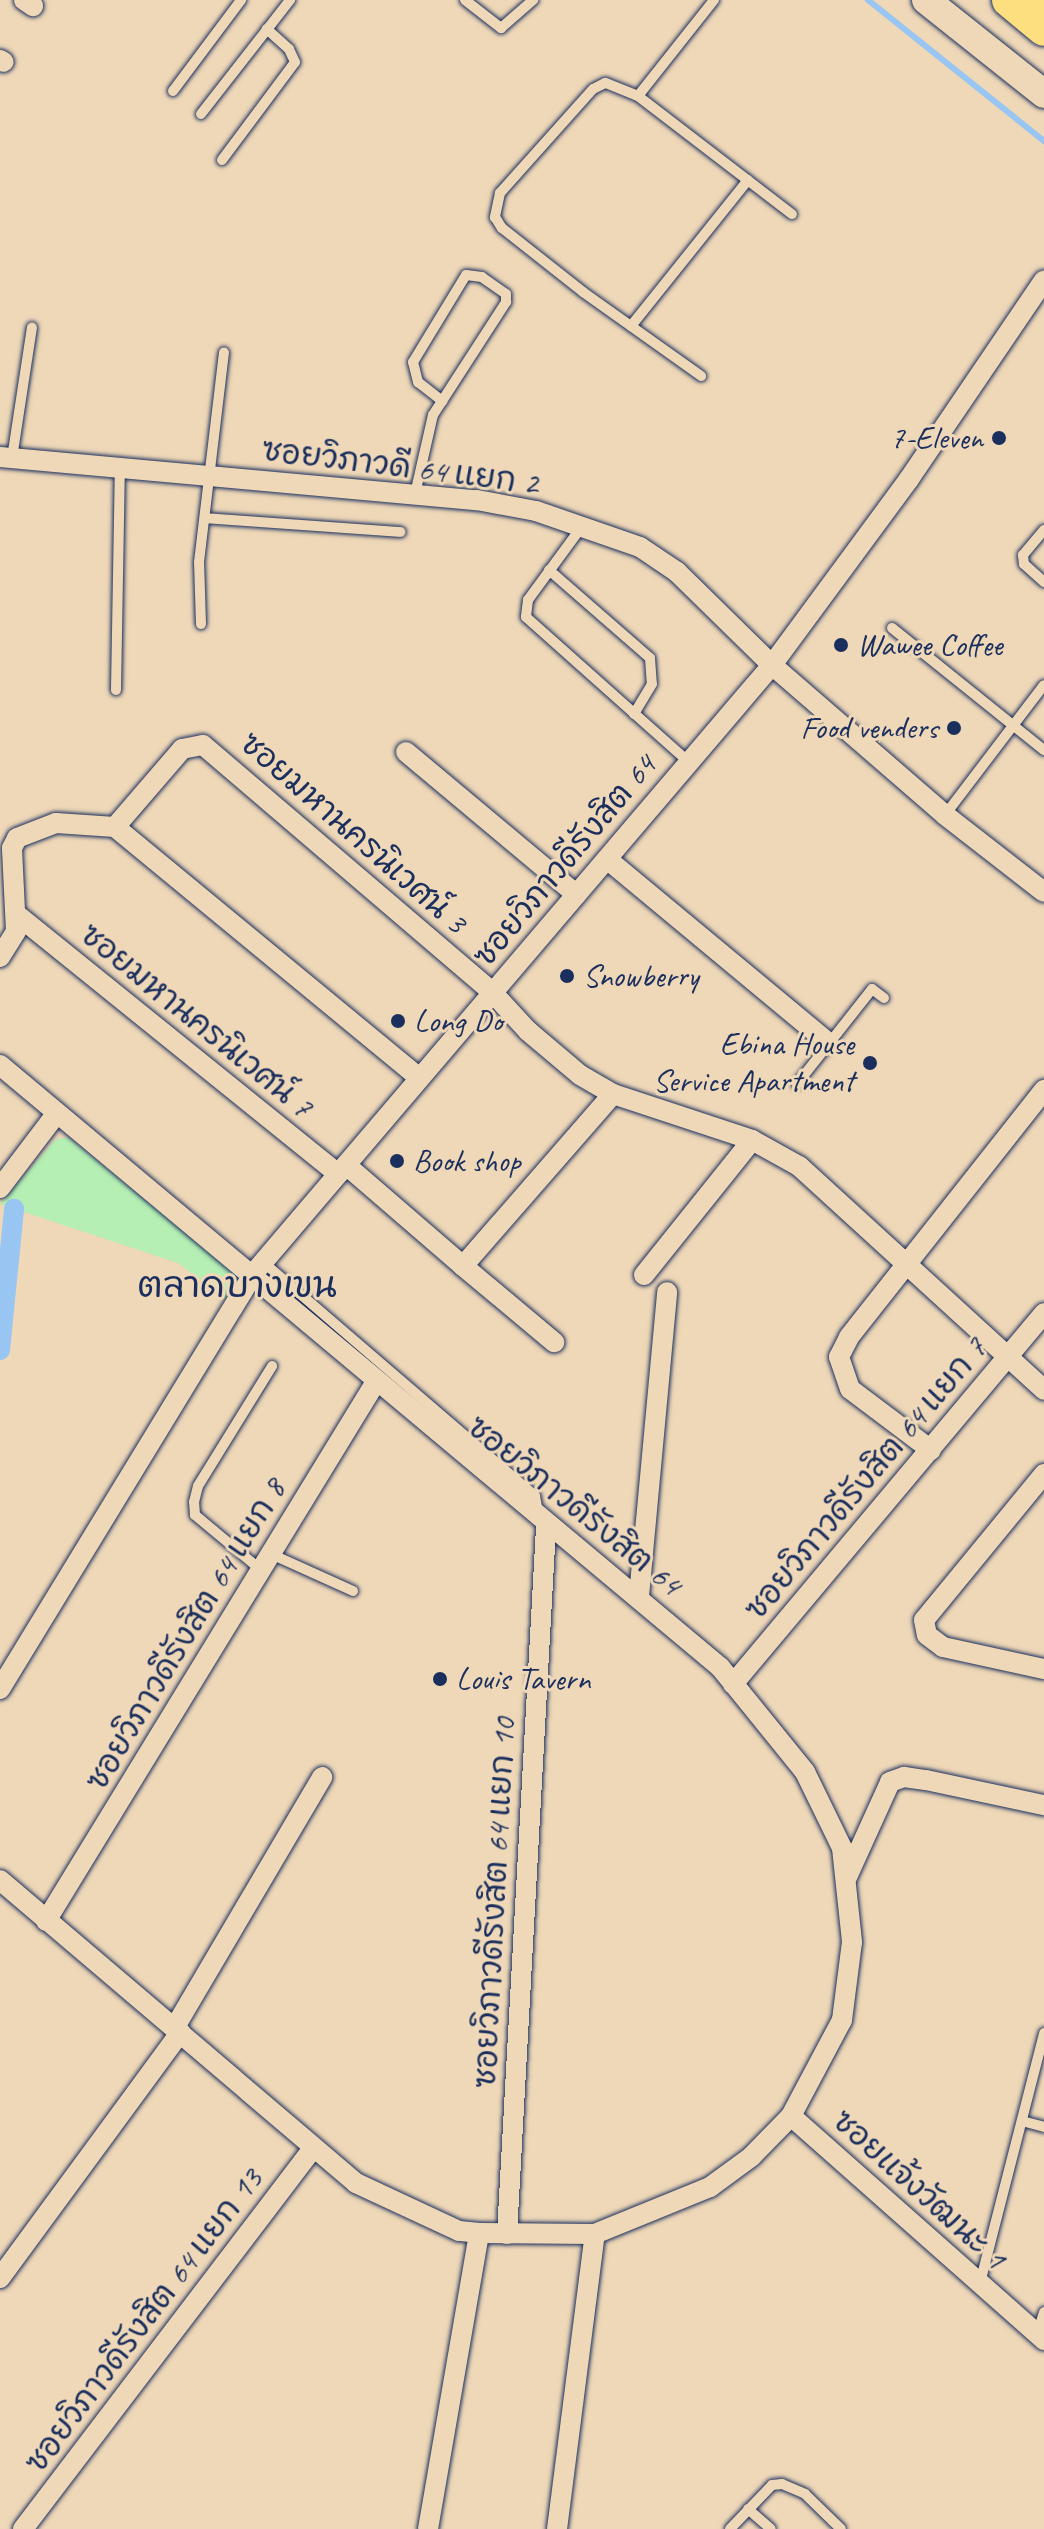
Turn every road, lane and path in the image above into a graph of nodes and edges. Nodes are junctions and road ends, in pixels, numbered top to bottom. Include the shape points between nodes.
1 (241, 0) edge
2 (290, 0) edge
3 (465, 0) edge
4 (533, 0) edge
5 (714, 0) edge
6 (926, 0) edge
7 (1009, 0) edge
8 (1032, 0) edge
9 (1044, 10) edge
10 (267, 29) junction
11 (1044, 29) edge
12 (173, 91) dead end
13 (1044, 94) edge
14 (638, 96) junction
15 (201, 114) dead end
16 (222, 160) dead end
17 (748, 180) junction
18 (792, 214) dead end
19 (1043, 283) edge
20 (631, 326) junction
21 (32, 328) dead end
22 (224, 352) dead end
23 (701, 376) dead end
24 (442, 401) junction
25 (6, 457) edge
26 (120, 468) junction
27 (209, 476) junction
28 (415, 494) junction
29 (205, 518) junction
30 (583, 525) junction
31 (1044, 530) edge
32 (401, 532) dead end
33 (549, 570) junction
34 (1044, 582) edge
35 (201, 624) dead end
36 (892, 628) dead end
37 (772, 665) junction
38 (1044, 685) edge
39 (116, 690) dead end
40 (634, 714) junction
41 (1013, 724) junction
42 (1044, 750) edge
43 (406, 752) dead end
44 (689, 762) junction
45 (945, 815) junction
46 (115, 827) junction
47 (607, 859) junction
48 (1043, 888) edge
49 (576, 894) junction
50 (16, 914) junction
51 (0, 957) edge
52 (493, 993) junction
53 (884, 998) dead end
54 (829, 1043) junction
55 (0, 1065) edge
56 (419, 1078) junction
57 (797, 1084) dead end
58 (1044, 1090) edge
59 (613, 1094) junction
60 (57, 1113) junction
61 (752, 1140) junction
62 (342, 1170) junction
63 (0, 1188) edge
64 (906, 1264) junction
65 (463, 1266) junction
66 (258, 1268) junction
67 (644, 1275) dead end
68 (667, 1292) dead end
69 (1044, 1313) edge
70 (554, 1342) dead end
71 (1005, 1359) junction
72 (272, 1366) dead end
73 (377, 1380) junction
74 (1044, 1390) edge
75 (931, 1450) junction
76 (1044, 1474) edge
77 (542, 1523) junction
78 (266, 1562) junction
79 (353, 1591) dead end
80 (639, 1596) junction
81 (1041, 1664) edge
82 (733, 1684) junction
83 (0, 1689) edge
84 (322, 1777) dead end
85 (1044, 1805) edge
86 (847, 1877) junction
87 (0, 1880) edge
88 (46, 1921) junction
89 (178, 2030) junction
90 (1044, 2033) edge
91 (791, 2116) junction
92 (1022, 2121) junction
93 (1044, 2127) edge
94 (312, 2149) junction
95 (479, 2233) junction
96 (507, 2234) junction
97 (595, 2234) junction
98 (0, 2278) edge
99 (980, 2285) junction
100 (1044, 2312) edge
101 (1041, 2337) edge
102 (748, 2509) junction
103 (24, 2528) edge
104 (428, 2529) edge
105 (557, 2529) edge
106 (730, 2529) edge
107 (771, 2529) edge
108 (841, 2529) edge

1 - 12 lane
2 - 10 lane
3 - 4 lane via 501,28
5 - 14 lane
6 - 13 main road
7 - 11 highway
8 - 9 highway
10 - 15 lane
10 - 16 lane via 295,62
14 - 17 lane
14 - 20 lane via 605,83 593,89 495,203 502,228
17 - 18 lane
17 - 20 lane
19 - 37 street, ซอยวิภาวดีรังสิต 64 via 909,479
20 - 23 lane
21 - 25 lane
22 - 27 lane
24 - 24 lane via 418,382 413,362 466,275 482,277 506,294 506,302
24 - 28 lane via 422,448
25 - 26 street, ซอยวิภาวดี 64 แยก 2
26 - 27 street, ซอยวิภาวดี 64 แยก 2
26 - 39 lane
27 - 28 street, ซอยวิภาวดี 64 แยก 2
27 - 29 lane
28 - 30 street, ซอยวิภาวดี 64 แยก 2 via 477,500
29 - 32 lane
29 - 35 lane via 199,562
30 - 33 lane
30 - 37 street, ซอยวิภาวดี 64 แยก 2 via 640,547 677,572
31 - 34 lane via 1023,555 1024,564
33 - 40 lane via 650,658 652,684
33 - 40 lane via 528,600 526,617
36 - 41 lane
37 - 44 street, ซอยวิภาวดีรังสิต 64
37 - 45 street, ซอยวิภาวดี 64 แยก 2
38 - 41 lane
40 - 44 lane
41 - 42 lane
41 - 45 lane
43 - 49 street
44 - 47 street, ซอยวิภาวดีรังสิต 64
45 - 48 street, ซอยวิภาวดี 64 แยก 2
46 - 50 street via 56,823 17,838 12,848
46 - 52 street, ซอยมหานครนิเวศน์ 3 via 182,749 203,745
46 - 56 street
47 - 49 street, ซอยวิภาวดีรังสิต 64
47 - 54 street
49 - 52 street, ซอยวิภาวดีรังสิต 64
50 - 51 street via 13,942
50 - 62 street, ซอยมหานครนิเวศน์ 7
52 - 56 street, ซอยวิภาวดีรังสิต 64
52 - 59 street, ซอยมหานครนิเวศน์ 3 via 528,1031
53 - 54 lane via 872,989
54 - 57 lane
55 - 60 street
56 - 62 street, ซอยวิภาวดีรังสิต 64
58 - 64 street
59 - 61 street, ซอยมหานครนิเวศน์ 3
59 - 65 street
60 - 63 street
60 - 66 street
61 - 64 street, ซอยมหานครนิเวศน์ 3 via 799,1166
61 - 67 street
62 - 65 street, ซอยมหานครนิเวศน์ 7
62 - 66 street, ซอยวิภาวดีรังสิต 64
64 - 71 street, ซอยมหานครนิเวศน์ 3
64 - 75 street via 839,1357 850,1389
65 - 70 street, ซอยมหานครนิเวศน์ 7
66 - 73 street, ซอยวิภาวดีรังสิต 64
66 - 77 lane via 535,1496
66 - 83 street
68 - 80 street
69 - 71 street, ซอยวิภาวดีรังสิต 64 แยก 7
71 - 74 street, ซอยมหานครนิเวศน์ 3
71 - 75 street, ซอยวิภาวดีรังสิต 64 แยก 7
72 - 78 lane via 198,1486 194,1502 195,1515
73 - 77 street, ซอยวิภาวดีรังสิต 64
73 - 78 street, ซอยวิภาวดีรังสิต 64 แยก 8
75 - 82 street, ซอยวิภาวดีรังสิต 64 แยก 7
76 - 81 street via 924,1620 927,1635 943,1647
77 - 80 street, ซอยวิภาวดีรังสิต 64
77 - 96 street, ซอยวิภาวดีรังสิต 64 แยก 10
78 - 79 lane
78 - 88 street, ซอยวิภาวดีรังสิต 64 แยก 8
80 - 82 street, ซอยวิภาวดีรังสิต 64
82 - 86 street, ซอยวิภาวดีรังสิต 64 via 805,1772 842,1848
84 - 89 street
85 - 86 street via 926,1780 904,1777 890,1782
86 - 91 street, ซอยวิภาวดีรังสิต 64 via 852,1942 842,2020
87 - 88 street, ซอยวิภาวดีรังสิต 64
88 - 89 street, ซอยวิภาวดีรังสิต 64
89 - 94 street, ซอยวิภาวดีรังสิต 64
89 - 98 street
90 - 92 lane
91 - 97 street, ซอยวิภาวดีรังสิต 64 via 751,2157 710,2187
91 - 99 street, ซอยแจ้งวัฒนะ 1
92 - 93 lane
92 - 99 lane
94 - 95 street, ซอยวิภาวดีรังสิต 64 via 356,2183 459,2231
94 - 103 street, ซอยวิภาวดีรังสิต 64 แยก 13
95 - 96 street, ซอยวิภาวดีรังสิต 64
95 - 104 street
96 - 97 street, ซอยวิภาวดีรังสิต 64
97 - 105 street
99 - 101 street, ซอยแจ้งวัฒนะ 1
100 - 101 lane
102 - 106 lane
102 - 107 lane
102 - 108 lane via 772,2485 782,2484 805,2494

